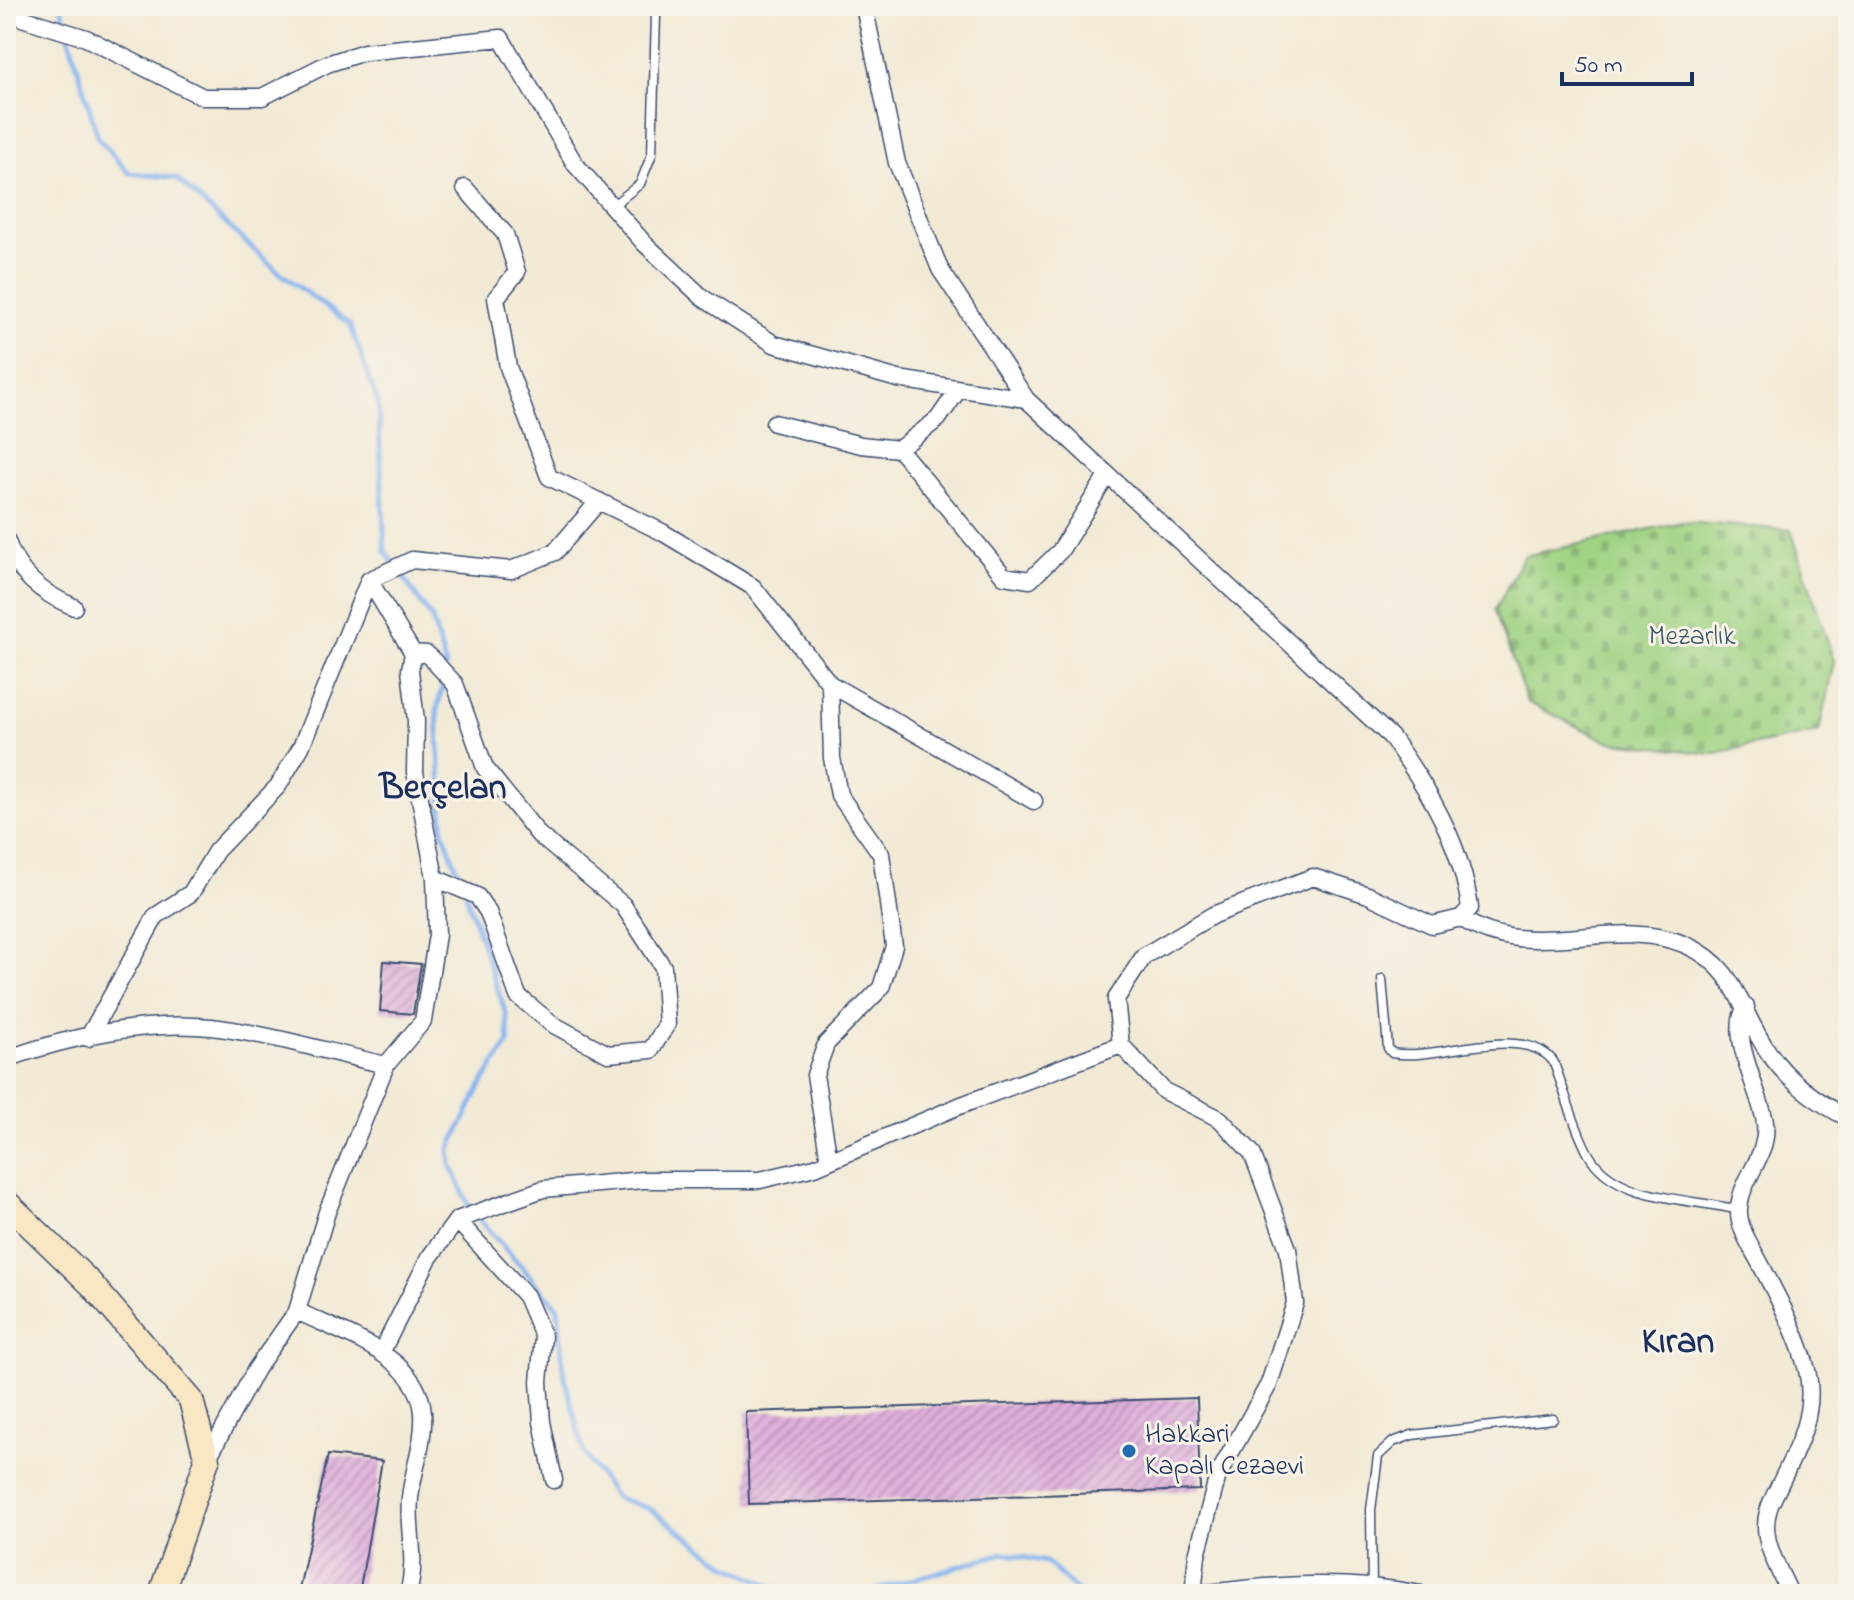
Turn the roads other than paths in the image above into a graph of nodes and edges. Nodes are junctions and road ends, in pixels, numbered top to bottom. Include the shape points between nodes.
1 (648, 6) edge
2 (864, 6) edge
3 (6, 13) edge
4 (465, 188) dead end
5 (612, 206) junction
6 (959, 389) junction
7 (1026, 399) junction
8 (774, 423) dead end
9 (899, 449) junction
10 (1107, 476) junction
11 (599, 501) junction
12 (6, 539) edge
13 (369, 580) junction
14 (74, 607) dead end
15 (413, 653) junction
16 (830, 684) junction
17 (1034, 801) dead end
18 (435, 878) junction
19 (1461, 918) junction
20 (1382, 979) dead end
21 (1746, 1007) junction
22 (88, 1038) junction
23 (1121, 1045) junction
24 (6, 1059) edge
25 (386, 1065) junction
26 (1848, 1118) edge
27 (829, 1160) junction
28 (6, 1202) edge
29 (1739, 1210) junction
30 (457, 1220) junction
31 (297, 1311) junction
32 (381, 1353) junction
33 (1553, 1419) dead end
34 (207, 1460) junction
35 (554, 1480) dead end
36 (1372, 1589) edge
37 (161, 1594) edge
38 (408, 1594) edge
39 (1193, 1594) edge
40 (1202, 1594) edge
41 (1421, 1594) edge
42 (1790, 1594) edge

1 - 5 lane via 656,15 652,154 640,184
2 - 7 street via 897,163 940,269
3 - 5 street via 86,38 203,97 262,97 364,52 501,38 575,164
4 - 11 street via 505,234 517,272 496,298 508,367 549,477
5 - 6 street via 703,298 774,344 898,379
6 - 7 street
6 - 9 street via 938,419
7 - 10 street
8 - 9 street
9 - 10 street via 1004,576 1030,580 1060,551
10 - 19 street via 1391,737 1433,797 1465,874 1470,908
11 - 13 street via 555,552 511,570 412,560
11 - 16 street via 753,587
12 - 14 street via 26,577
13 - 15 street
13 - 22 street via 301,747 278,786 216,851 191,893 156,916
15 - 18 street via 415,772
15 - 18 street via 427,654 455,684 485,768 539,835 623,905 663,967 667,1024 651,1050 608,1054 552,1024 518,996 488,912 477,896
16 - 17 street
16 - 27 street via 839,795 881,854 894,946 881,988 826,1044 815,1075
18 - 25 street via 437,935 423,1021
19 - 21 street via 1497,937 1632,934 1669,939 1710,959
19 - 23 street via 1432,925 1313,877 1213,915 1144,956 1116,999
20 - 29 lane via 1392,1053 1483,1046 1544,1050 1588,1153 1606,1174 1642,1192
21 - 26 street via 1781,1068 1809,1094
21 - 29 street via 1740,1029 1766,1131
22 - 24 street
22 - 25 street via 140,1029 211,1027
23 - 27 street
23 - 39 street via 1164,1091 1220,1119 1252,1153 1288,1249 1295,1303 1269,1384 1218,1475 1197,1555
25 - 31 street via 327,1212
27 - 30 street via 760,1180 643,1180 543,1189
28 - 34 main road via 91,1284 191,1400
29 - 42 street via 1742,1228 1782,1305 1809,1386 1802,1438 1771,1501 1766,1524 1768,1544
30 - 32 street via 429,1258
30 - 35 street via 526,1296 543,1336 542,1422
31 - 32 street
31 - 34 street via 256,1369
32 - 38 street via 416,1383 423,1414 410,1500 415,1568
33 - 36 lane via 1412,1435 1378,1456 1371,1510
34 - 37 main road
36 - 40 street via 1275,1584
36 - 41 street

